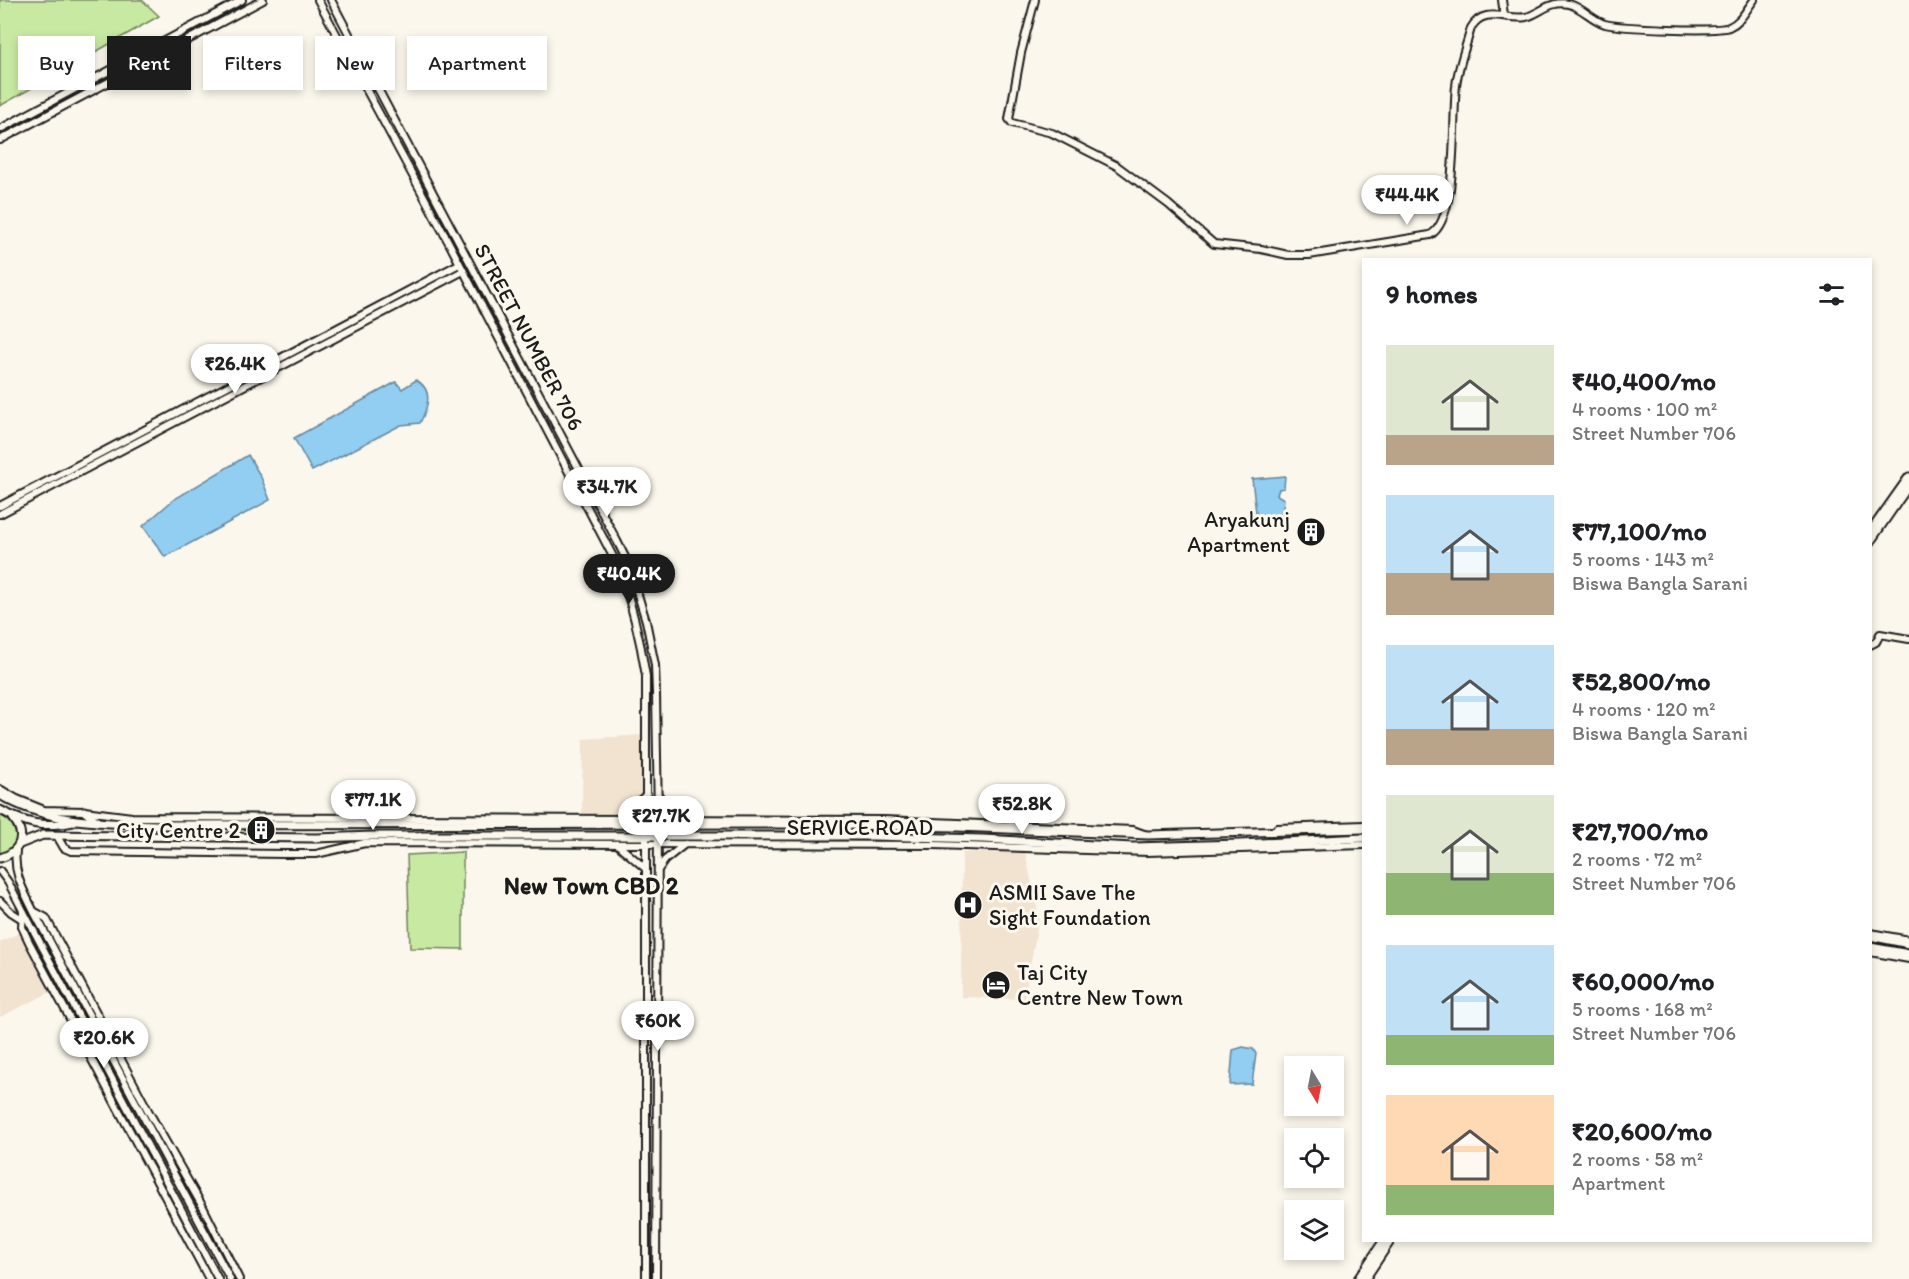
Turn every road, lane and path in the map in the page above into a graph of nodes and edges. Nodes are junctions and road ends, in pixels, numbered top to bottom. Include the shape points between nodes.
1 (242, 0) edge
2 (263, 0) edge
3 (318, 0) edge
4 (331, 0) edge
5 (1035, 0) edge
6 (1502, 0) edge
7 (1754, 0) edge
8 (1504, 15) junction
9 (0, 129) edge
10 (0, 140) edge
11 (461, 268) junction
12 (1909, 477) edge
13 (1909, 486) edge
14 (34, 492) junction
15 (0, 506) edge
16 (0, 514) edge
17 (1872, 529) edge
18 (1872, 539) edge
19 (1909, 639) edge
20 (1872, 644) edge
21 (0, 789) edge
22 (647, 794) junction
23 (0, 795) edge
24 (658, 795) junction
25 (0, 810) edge
26 (84, 810) junction
27 (13, 818) junction
28 (620, 819) junction
29 (682, 819) junction
30 (78, 821) junction
31 (194, 821) junction
32 (334, 822) junction
33 (646, 822) junction
34 (658, 822) junction
35 (98, 823) junction
36 (1362, 827) edge
37 (1243, 834) junction
38 (57, 836) junction
39 (1148, 836) junction
40 (1362, 838) edge
41 (646, 840) junction
42 (658, 840) junction
43 (615, 843) junction
44 (685, 844) junction
45 (1362, 845) edge
46 (1239, 847) junction
47 (18, 848) junction
48 (0, 858) edge
49 (646, 869) junction
50 (0, 871) edge
51 (657, 872) junction
52 (0, 901) edge
53 (34, 912) junction
54 (23, 916) junction
55 (1872, 934) edge
56 (1909, 942) edge
57 (1872, 947) edge
58 (1872, 952) edge
59 (1909, 954) edge
60 (1909, 959) edge
61 (1383, 1242) edge
62 (1390, 1242) edge
63 (209, 1279) edge
64 (218, 1279) edge
65 (230, 1279) edge
66 (239, 1279) edge
67 (646, 1279) edge
68 (656, 1279) edge
69 (1358, 1279) edge
70 (1365, 1279) edge

1 - 9 street
2 - 10 street
3 - 11 street, STREET NUMBER 706
4 - 24 street, STREET NUMBER 706 via 629,565 655,665
5 - 8 street via 1011,98 1012,123 1052,133 1117,166 1214,244 1297,256 1436,232 1448,207 1456,83 1471,28 1481,18
6 - 8 street
7 - 8 street via 1738,22 1722,29 1614,26 1569,4 1544,7 1526,17
11 - 14 street
11 - 22 street, STREET NUMBER 706 via 620,570 640,637 646,676
12 - 17 main road
13 - 18 main road
14 - 15 street
14 - 16 street
19 - 20 street via 1880,634
21 - 26 street via 44,810
22 - 28 street
22 - 33 street, STREET NUMBER 706
23 - 30 main road via 36,812
24 - 29 street
24 - 34 street, STREET NUMBER 706
25 - 27 main road
26 - 31 street
26 - 35 main road
27 - 30 main road via 43,826
27 - 47 main road via 22,837
28 - 32 street
28 - 33 street
29 - 34 street
29 - 39 street via 957,823 1133,830
30 - 35 main road
31 - 32 main road
31 - 35 main road
32 - 33 main road
33 - 34 main road
33 - 41 street, STREET NUMBER 706
34 - 39 main road via 926,826
34 - 42 street, STREET NUMBER 706
36 - 37 main road
37 - 39 main road
37 - 46 street
38 - 41 main road
38 - 43 street via 67,850 87,852 316,854 365,843
38 - 47 main road via 37,836
40 - 46 main road
41 - 42 main road
41 - 43 street
41 - 49 street, STREET NUMBER 706
42 - 44 street, SERVICE ROAD
42 - 46 main road via 884,836 1133,847
42 - 51 street, STREET NUMBER 706
43 - 49 street
44 - 46 street, SERVICE ROAD via 934,845 1149,852
44 - 51 street
45 - 46 street, SERVICE ROAD
47 - 48 main road
47 - 53 street via 16,875
49 - 67 street, STREET NUMBER 706
50 - 54 street
51 - 68 street, STREET NUMBER 706
52 - 54 street via 11,912
53 - 65 street
53 - 66 street via 46,918
54 - 63 street via 22,927 29,942
54 - 64 street
55 - 56 main road
57 - 59 main road
58 - 60 street
61 - 69 main road
62 - 70 main road

